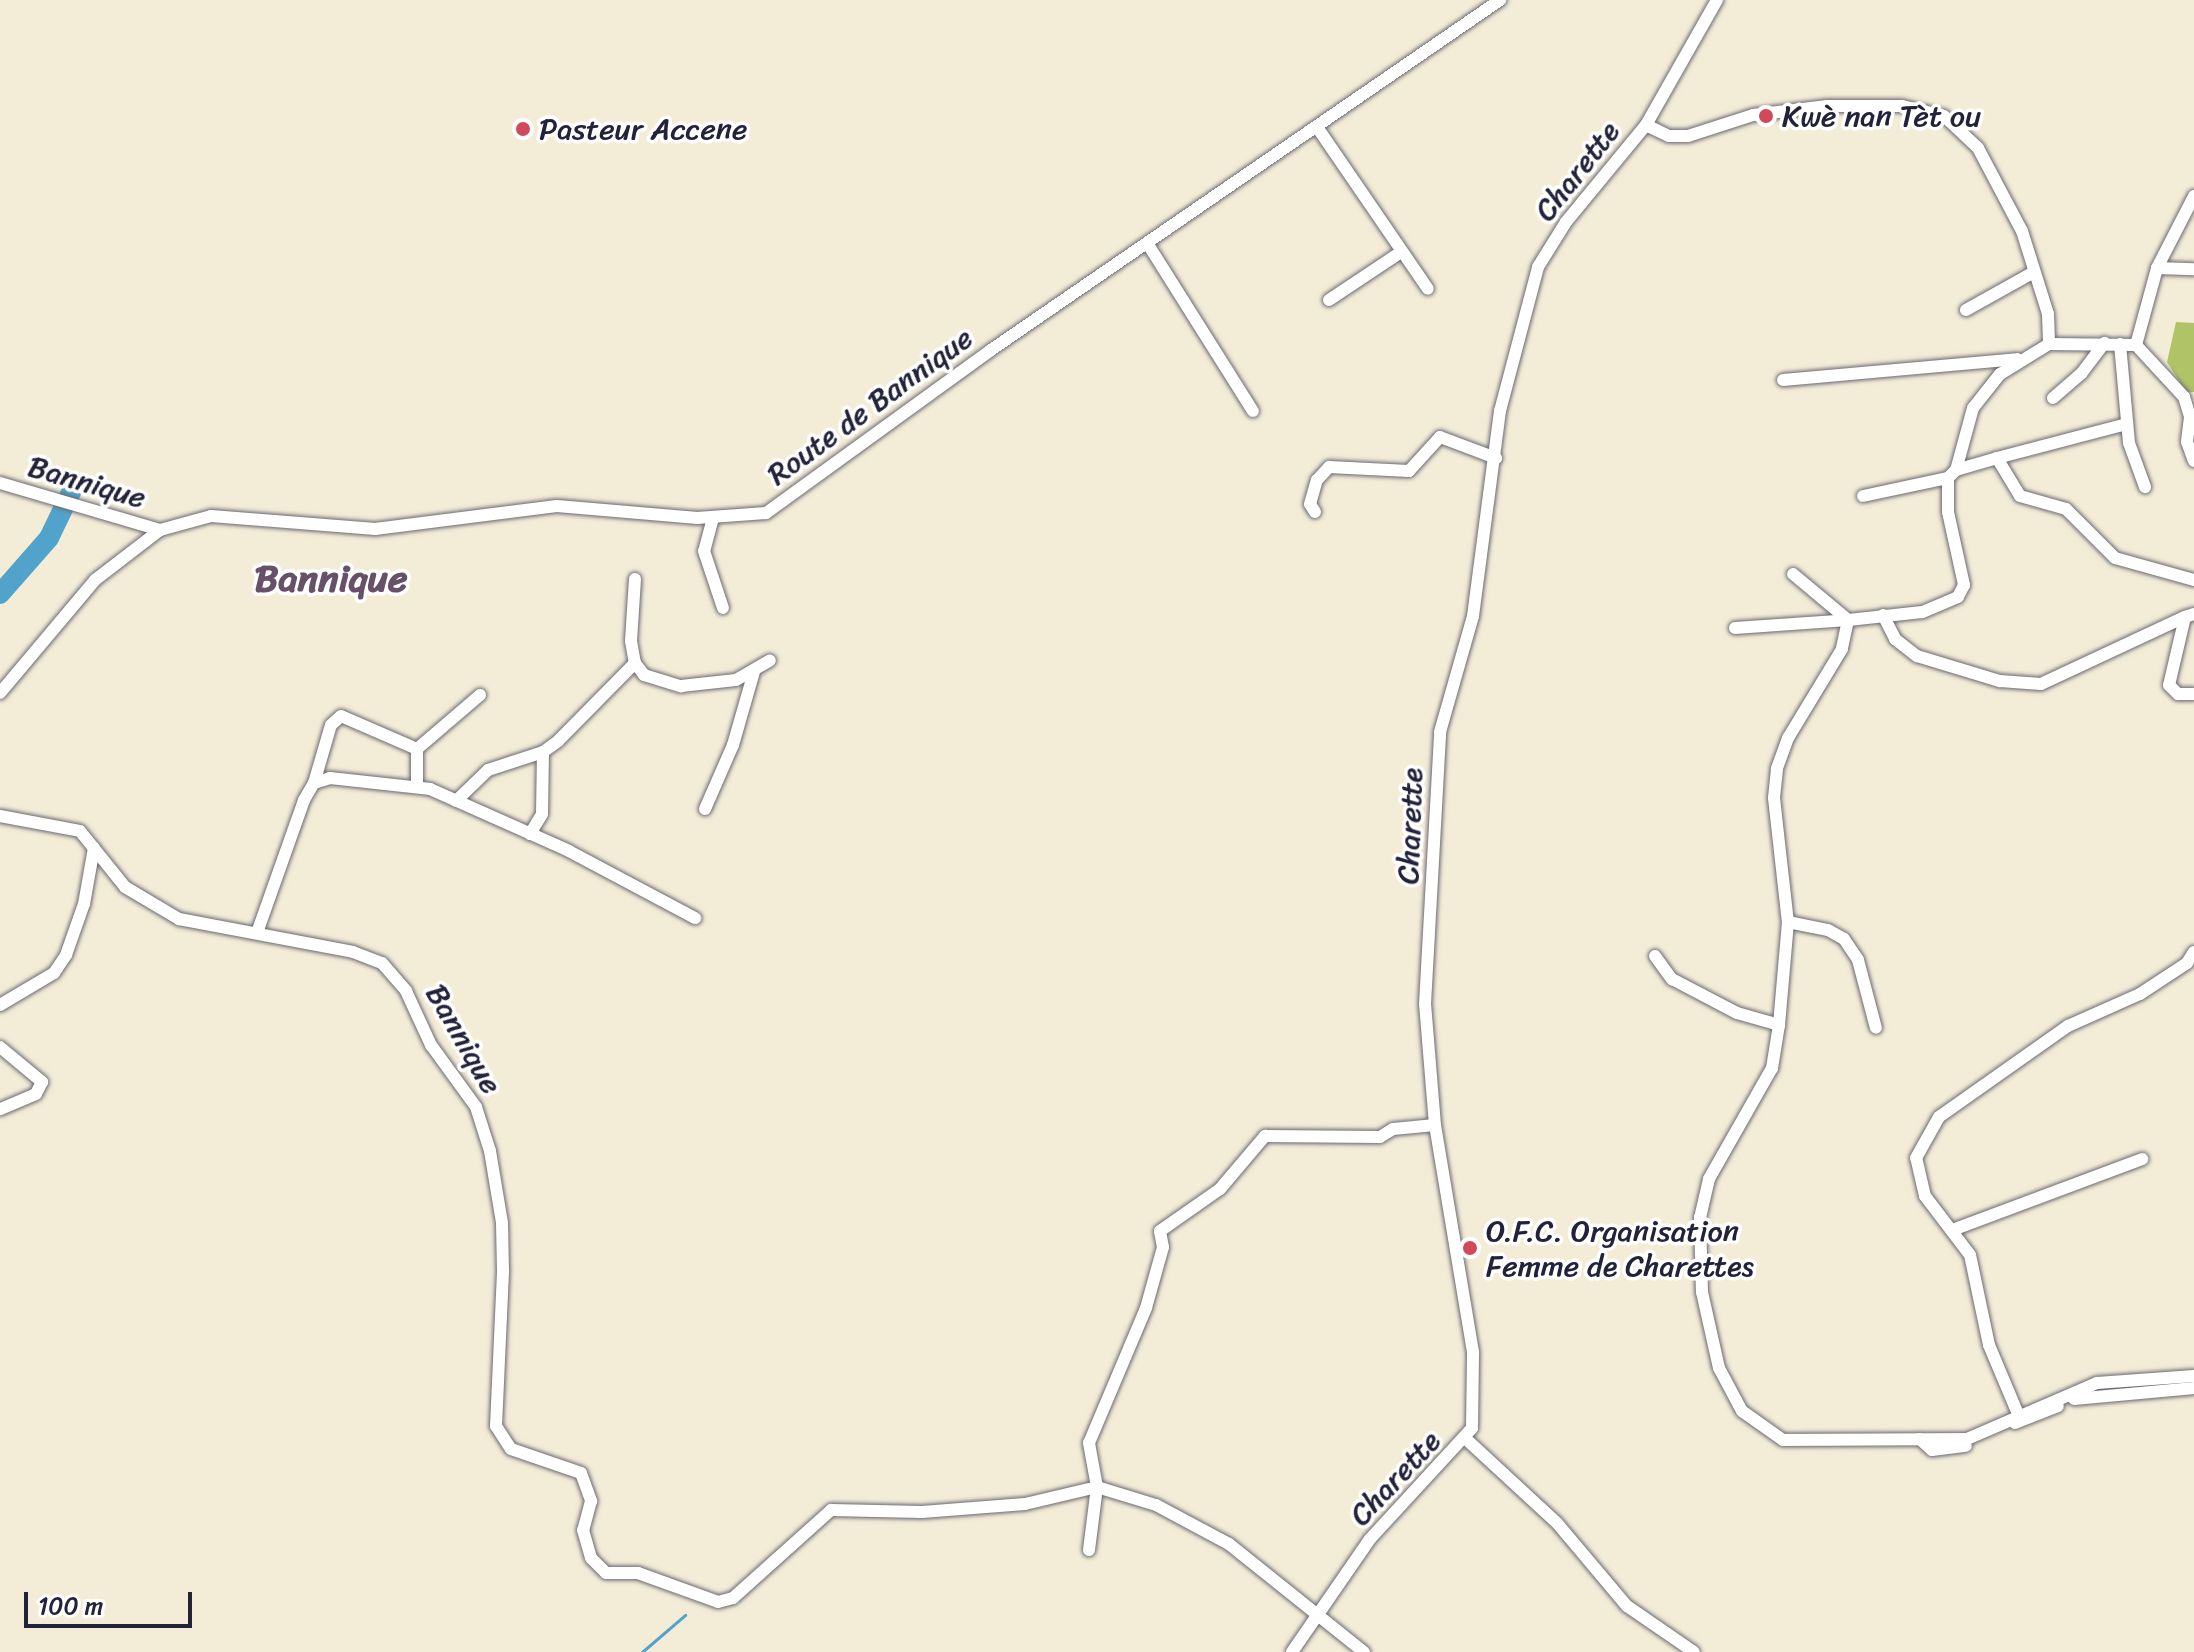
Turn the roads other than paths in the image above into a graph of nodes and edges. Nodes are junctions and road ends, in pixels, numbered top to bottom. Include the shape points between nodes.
1 (1500, 0) edge
2 (1717, 0) edge
3 (1646, 125) junction
4 (1317, 127) junction
5 (2194, 196) edge
6 (2191, 210) edge
7 (1149, 246) junction
8 (1401, 252) junction
9 (2157, 268) junction
10 (2194, 269) edge
11 (2034, 272) junction
12 (1428, 289) dead end
13 (1329, 300) dead end
14 (1966, 310) dead end
15 (2104, 343) junction
16 (2049, 344) junction
17 (2120, 344) junction
18 (2136, 345) junction
19 (2020, 359) junction
20 (1783, 380) dead end
21 (2053, 398) dead end
22 (1253, 411) dead end
23 (2127, 424) junction
24 (2190, 442) edge
25 (1496, 458) junction
26 (1997, 458) junction
27 (2194, 461) edge
28 (1952, 474) junction
29 (0, 483) edge
30 (2145, 487) dead end
31 (1863, 496) dead end
32 (1315, 512) dead end
33 (713, 518) junction
34 (160, 530) junction
35 (1793, 574) dead end
36 (635, 579) dead end
37 (2194, 580) edge
38 (721, 604) dead end
39 (1883, 615) junction
40 (2189, 616) edge
41 (1848, 620) junction
42 (1735, 628) dead end
43 (770, 660) dead end
44 (635, 663) junction
45 (754, 672) junction
46 (0, 693) edge
47 (2194, 694) edge
48 (480, 695) dead end
49 (417, 749) junction
50 (543, 752) junction
51 (314, 783) junction
52 (417, 785) junction
53 (456, 801) junction
54 (705, 809) dead end
55 (0, 816) edge
56 (530, 834) junction
57 (94, 848) junction
58 (695, 918) dead end
59 (1788, 922) junction
60 (258, 930) junction
61 (2194, 952) edge
62 (1655, 956) dead end
63 (0, 1005) edge
64 (1779, 1025) junction
65 (1876, 1028) dead end
66 (0, 1047) edge
67 (0, 1109) edge
68 (1435, 1125) junction
69 (2142, 1159) dead end
70 (1955, 1229) junction
71 (2194, 1376) edge
72 (2194, 1388) edge
73 (2018, 1414) junction
74 (1466, 1439) junction
75 (1920, 1439) junction
76 (1097, 1487) junction
77 (1089, 1550) dead end
78 (1320, 1617) junction
79 (1292, 1652) edge
80 (1364, 1652) edge
81 (1694, 1652) edge

1 - 4 street, Route de Bannique
2 - 3 street, Charette
3 - 11 street via 1669,136 1688,136 1753,115 1827,106 1902,106 1944,116 1978,148 2022,231
3 - 25 street, Charette via 1566,222 1538,267 1500,411
4 - 7 street, Route de Bannique
4 - 8 street
5 - 6 street
6 - 9 street
7 - 22 street
7 - 33 street, Route de Bannique via 991,350 795,495 766,513
8 - 12 street
8 - 13 street
9 - 10 street
9 - 18 street
11 - 14 street
11 - 16 street via 2048,314
15 - 16 street
15 - 17 street
15 - 21 street via 2081,374
16 - 19 street
17 - 18 street
17 - 23 street
18 - 24 street via 2184,397
19 - 20 street
19 - 28 street via 1973,408
23 - 26 street
23 - 30 street
24 - 27 street
25 - 32 street via 1440,437 1409,471 1329,467 1317,480 1310,504
25 - 68 street, Charette via 1473,616 1440,732 1425,1004
26 - 28 street
26 - 37 street via 2020,496 2066,509 2115,558
28 - 31 street
28 - 39 street via 1948,512 1964,585 1958,597 1936,607
29 - 34 street, Bannique
33 - 34 street, Route de Bannique via 557,506 375,529 246,515 211,516
33 - 38 street via 704,551
34 - 46 street, Route de Bannique via 95,580
35 - 41 street
36 - 44 street
39 - 40 street via 1895,639 1917,656 2000,681 2041,684
39 - 41 street
40 - 47 street via 2169,685 2178,694
41 - 42 street
41 - 59 street via 1842,649 1788,738 1777,769 1774,798
43 - 45 street
44 - 45 street via 644,675 681,686 736,680
44 - 50 street
45 - 54 street via 733,745
48 - 49 street
49 - 51 street via 341,716 331,725
49 - 52 street
50 - 53 street via 488,770
50 - 56 street via 542,814
51 - 52 street via 330,778
51 - 60 street
52 - 53 street
53 - 56 street
55 - 57 street, Bannique via 80,831
56 - 58 street
57 - 60 street, Bannique via 125,887 162,911 179,919
57 - 63 street via 84,904 66,955 54,973
59 - 64 street
59 - 65 street via 1844,939 1858,960
60 - 76 street, Bannique via 382,963 406,991 431,1045 476,1107 502,1223 496,1426 511,1449 581,1473 590,1486 583,1530 591,1558 606,1573 638,1573 718,1602 733,1598 831,1510 922,1512 1025,1504
61 - 70 street via 2187,963 2140,994 2068,1026 1939,1117 1916,1158 1925,1196
62 - 64 street via 1672,979 1737,1013
64 - 75 street via 1772,1068 1709,1179 1700,1217 1702,1292 1719,1368 1742,1411 1783,1440
66 - 67 street via 37,1073 42,1087
68 - 74 street, Charette via 1473,1352 1475,1412
68 - 76 street via 1393,1129 1380,1137 1265,1136 1220,1189 1160,1231 1163,1247 1146,1308 1089,1443
69 - 70 street
70 - 73 street via 1970,1255 1989,1345
71 - 73 street via 2097,1383
72 - 75 street via 2083,1395 1969,1446 1932,1450
73 - 75 street via 1967,1439
74 - 78 street, Charette via 1405,1495
74 - 81 street via 1557,1523 1627,1606
76 - 77 street
76 - 78 street via 1156,1505 1229,1544
78 - 79 street, Charette
78 - 80 street

